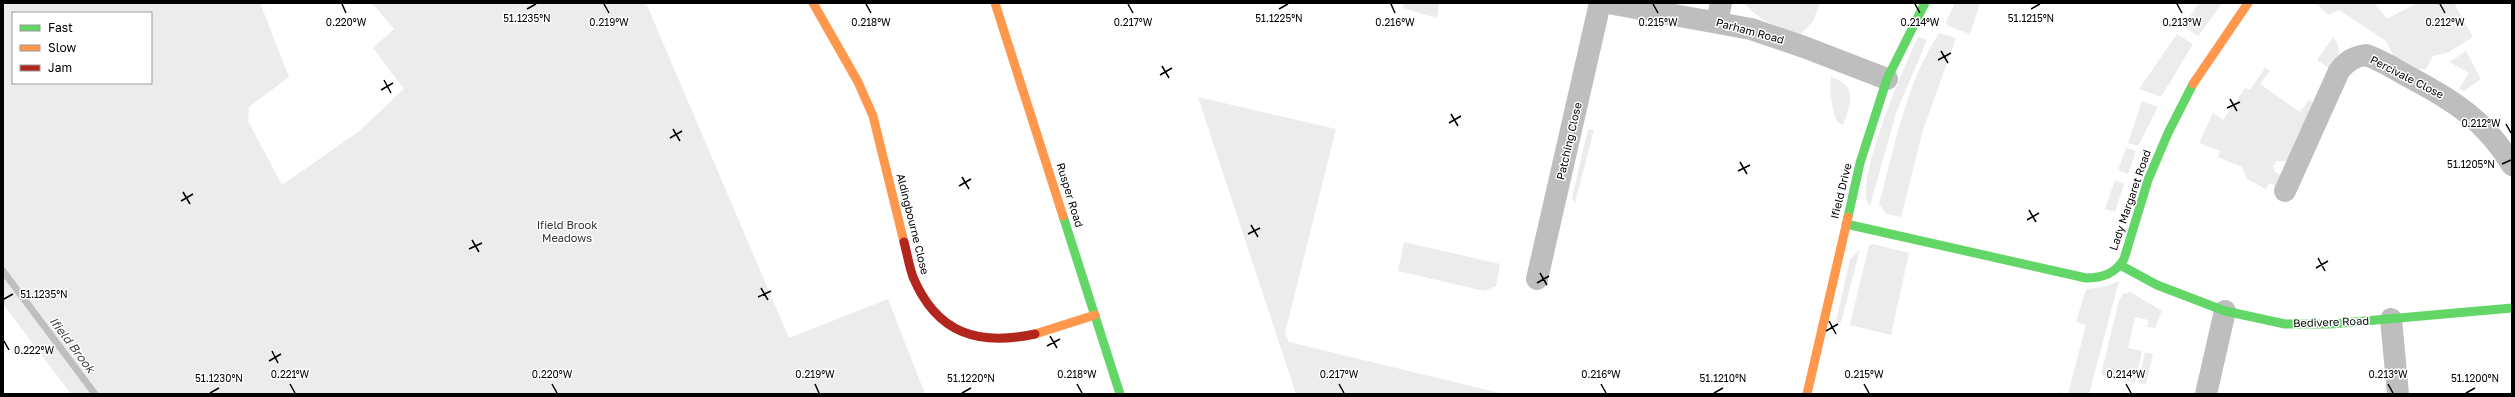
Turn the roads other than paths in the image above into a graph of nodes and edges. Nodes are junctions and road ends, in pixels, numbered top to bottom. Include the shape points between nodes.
1 (812, 3) edge
2 (995, 3) edge
3 (1600, 3) edge
4 (1608, 3) edge
5 (1925, 3) edge
6 (2248, 3) edge
7 (1719, 13) edge
8 (1887, 79) junction
9 (2512, 165) edge
10 (2285, 191) dead end
11 (1846, 224) junction
12 (2120, 266) junction
13 (1537, 279) dead end
14 (2512, 308) edge
15 (2225, 311) junction
16 (1094, 315) junction
17 (2391, 319) junction
18 (1120, 394) edge
19 (1806, 394) edge
20 (2206, 394) edge
21 (2398, 394) edge

1 - 16 street, Aldingbourne Close via 866,98 879,136 913,277 922,298 936,316 953,329 969,336 984,341 1002,342 1040,334
2 - 16 street, Rusper Road
3 - 13 street, Patching Close
4 - 7 street, Parham Road
5 - 8 street, Ifield Drive
6 - 12 street, Lady Margaret Road via 2212,53 2178,111 2147,182 2129,248
7 - 8 street, Parham Road
8 - 11 street, Ifield Drive via 1860,163
9 - 10 street, Percivale Close via 2493,138 2468,112 2446,96 2366,55 2355,57 2339,71
11 - 12 street, Lady Margaret Road via 2086,278 2110,274
11 - 19 street, Ifield Drive
12 - 15 street, Bedivere Road via 2158,286
14 - 17 street, Bedivere Road
15 - 17 street, Bedivere Road via 2261,320 2308,326
15 - 20 street
16 - 18 street, Rusper Road
17 - 21 street

